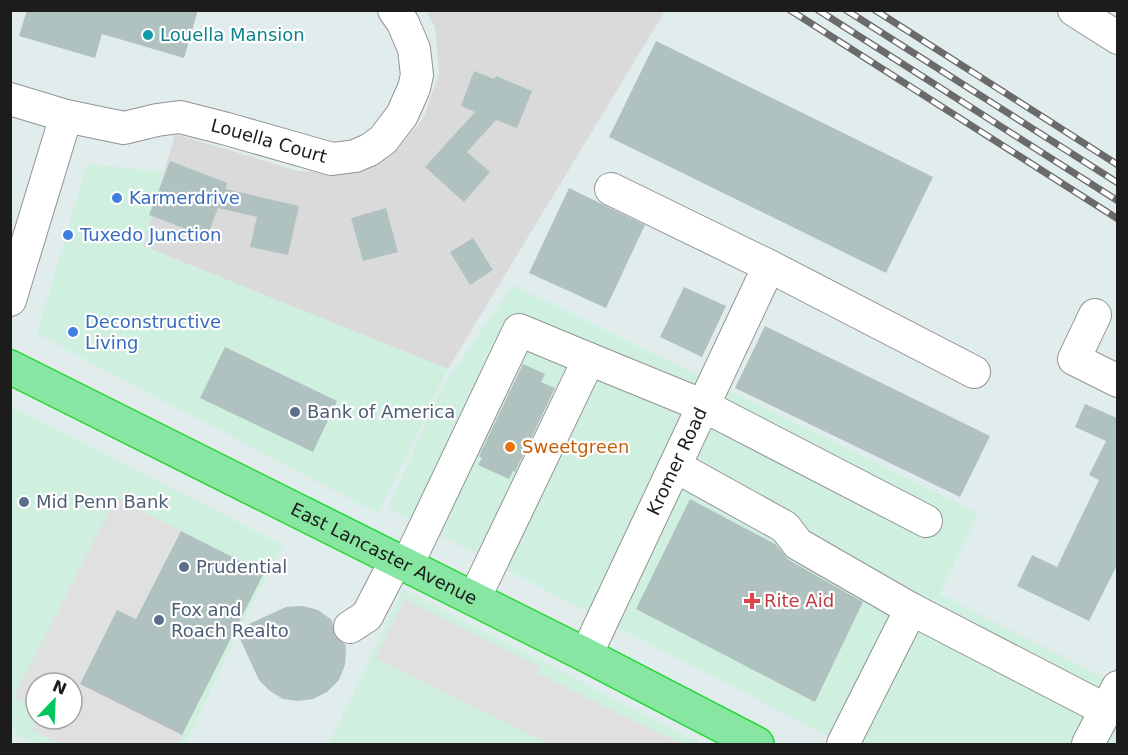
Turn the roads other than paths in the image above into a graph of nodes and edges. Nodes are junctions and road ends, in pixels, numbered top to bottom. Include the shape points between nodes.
1 (394, 10) edge
2 (1074, 10) edge
3 (1118, 38) edge
4 (12, 105) edge
5 (66, 116) junction
6 (611, 189) dead end
7 (769, 267) junction
8 (10, 300) edge
9 (1095, 315) dead end
10 (590, 359) junction
11 (10, 367) edge
12 (974, 372) dead end
13 (1118, 381) edge
14 (704, 405) junction
15 (675, 466) junction
16 (926, 521) dead end
17 (402, 563) junction
18 (474, 598) junction
19 (911, 609) junction
20 (350, 627) dead end
21 (586, 655) junction
22 (1112, 699) edge
23 (757, 744) edge
24 (843, 744) edge
25 (1088, 744) edge

1 - 5 street, Louella Court via 414,49 414,88 402,115 383,140 355,156 332,159 180,117 124,128
2 - 3 street
4 - 5 street, Louella Court
5 - 8 street
6 - 7 street
7 - 12 street
7 - 14 street, Kromer Road
9 - 13 street via 1074,359
10 - 14 street
10 - 17 street via 519,330
10 - 18 street
11 - 17 highway, East Lancaster Avenue
14 - 15 street, Kromer Road
14 - 16 street
15 - 19 street via 785,527 798,544
15 - 21 street, Kromer Road
17 - 18 highway, East Lancaster Avenue
17 - 20 street via 367,616
18 - 21 highway, East Lancaster Avenue
19 - 22 street
19 - 24 street
21 - 23 highway, East Lancaster Avenue
22 - 25 street

